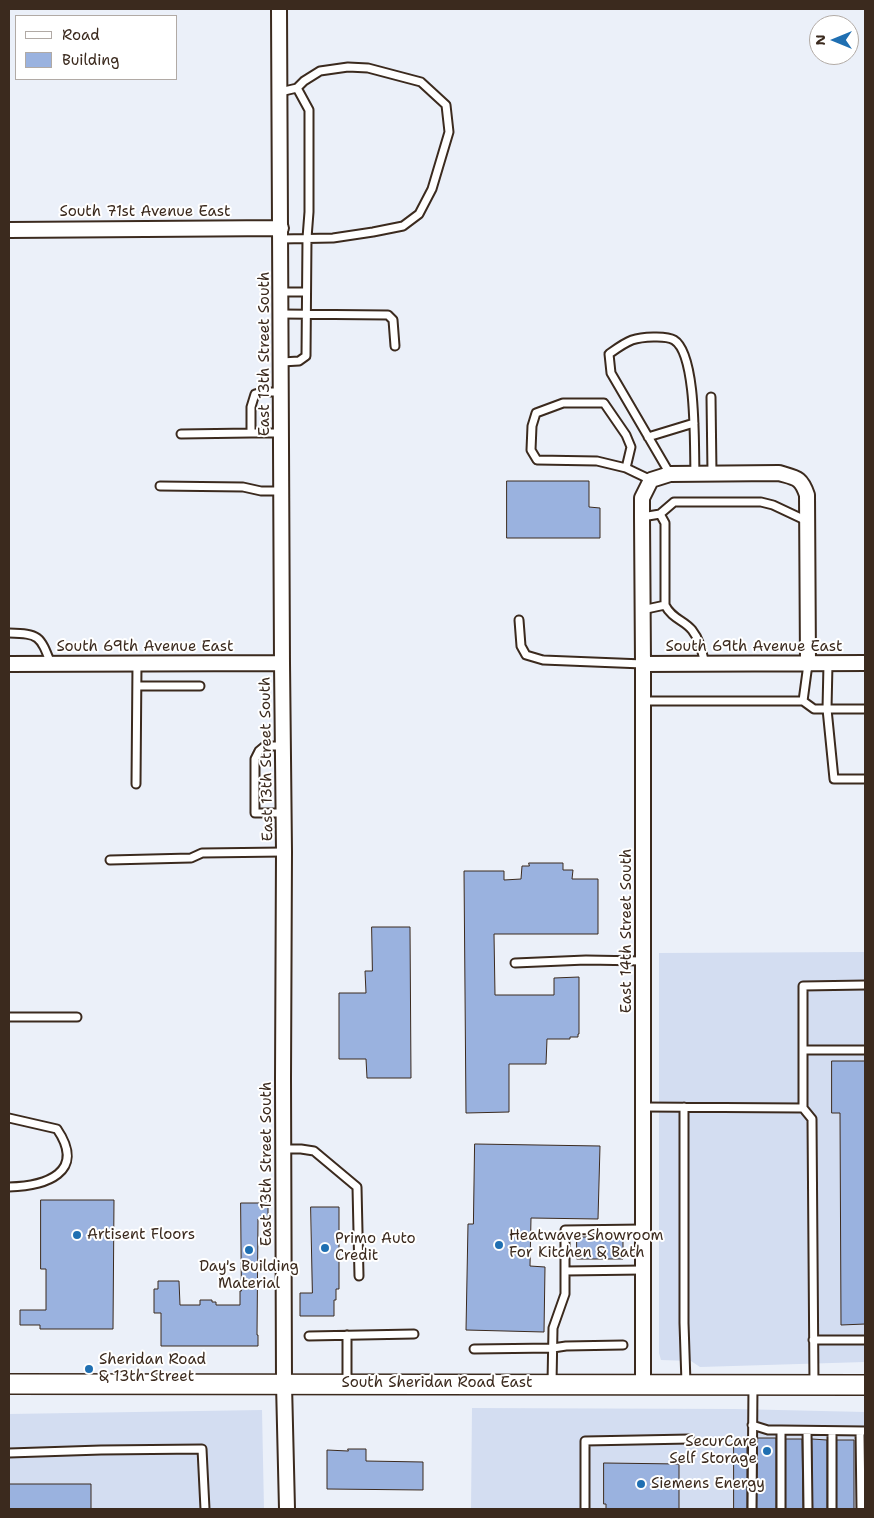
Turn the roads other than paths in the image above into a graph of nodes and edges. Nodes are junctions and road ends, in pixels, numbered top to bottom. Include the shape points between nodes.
1 (280, 9) edge
2 (297, 88) junction
3 (280, 92) junction
4 (9, 230) edge
5 (281, 233) junction
6 (307, 238) junction
7 (281, 292) junction
8 (306, 292) junction
9 (281, 314) junction
10 (306, 314) junction
11 (395, 346) dead end
12 (282, 362) junction
13 (282, 392) junction
14 (711, 397) dead end
15 (694, 423) junction
16 (251, 433) junction
17 (282, 433) junction
18 (181, 434) dead end
19 (648, 437) junction
20 (626, 468) junction
21 (696, 473) junction
22 (712, 473) junction
23 (670, 474) junction
24 (651, 480) junction
25 (160, 486) dead end
26 (282, 491) junction
27 (660, 514) junction
28 (642, 517) junction
29 (806, 521) junction
30 (665, 606) junction
31 (642, 610) junction
32 (518, 620) dead end
33 (9, 632) edge
34 (282, 663) junction
35 (865, 663) edge
36 (9, 664) edge
37 (52, 664) junction
38 (137, 664) junction
39 (643, 664) junction
40 (705, 664) junction
41 (808, 664) junction
42 (828, 664) junction
43 (137, 686) junction
44 (200, 686) dead end
45 (803, 700) junction
46 (643, 701) junction
47 (827, 709) junction
48 (865, 709) edge
49 (283, 746) junction
50 (865, 779) edge
51 (136, 784) dead end
52 (284, 814) junction
53 (284, 852) junction
54 (110, 860) dead end
55 (644, 962) junction
56 (515, 963) dead end
57 (865, 986) edge
58 (9, 1017) edge
59 (77, 1017) dead end
60 (803, 1050) junction
61 (865, 1050) edge
62 (684, 1106) junction
63 (643, 1107) junction
64 (802, 1108) junction
65 (9, 1118) edge
66 (284, 1149) junction
67 (9, 1187) edge
68 (643, 1229) junction
69 (644, 1270) junction
70 (564, 1271) junction
71 (359, 1276) dead end
72 (414, 1334) dead end
73 (347, 1335) junction
74 (310, 1336) dead end
75 (814, 1340) junction
76 (865, 1340) edge
77 (623, 1345) dead end
78 (553, 1348) junction
79 (474, 1349) dead end
80 (347, 1383) junction
81 (552, 1383) junction
82 (9, 1384) edge
83 (284, 1384) junction
84 (644, 1384) junction
85 (686, 1384) junction
86 (753, 1384) junction
87 (814, 1384) junction
88 (865, 1385) edge
89 (752, 1425) junction
90 (781, 1430) junction
91 (807, 1430) junction
92 (832, 1431) junction
93 (863, 1431) edge
94 (690, 1439) dead end
95 (9, 1453) edge
96 (205, 1509) edge
97 (287, 1509) edge
98 (585, 1509) edge
99 (752, 1509) edge
100 (781, 1509) edge
101 (808, 1509) edge
102 (832, 1509) edge
103 (861, 1509) edge

1 - 3 street, East 13th Street South
2 - 3 lane
2 - 6 lane via 309,110
2 - 6 lane via 320,71 348,67 368,68 421,82 446,105 448,132 432,190 419,214 403,226 333,238
3 - 5 street, East 13th Street South
4 - 5 street, South 71st Avenue East
5 - 6 lane
5 - 7 street, East 13th Street South
6 - 8 lane
7 - 8 lane
7 - 9 street, East 13th Street South
8 - 10 lane
9 - 10 lane
9 - 12 street, East 13th Street South
10 - 11 lane via 388,315 393,320
10 - 12 lane via 306,356 299,361
12 - 13 street, East 13th Street South
13 - 16 lane via 255,394 251,407
13 - 17 street, East 13th Street South
14 - 22 lane
15 - 19 lane
15 - 19 lane via 686,357 676,341 656,337 632,340 609,354 611,373
15 - 21 lane
16 - 17 lane
16 - 18 lane
17 - 26 street, East 13th Street South
19 - 23 lane
20 - 20 lane via 597,461 537,460 531,450 536,413 563,403 604,403 631,447
20 - 24 lane
21 - 22 street
21 - 23 street
22 - 29 street via 779,473 796,478 803,483 807,495
23 - 24 street
24 - 28 street, East 14th Street South via 642,498
25 - 26 lane
26 - 34 street, East 13th Street South
27 - 28 lane
27 - 29 lane via 674,502 761,502
27 - 30 lane via 665,523
28 - 31 street, East 14th Street South
29 - 41 street
30 - 31 lane
30 - 40 lane via 668,612 691,629 702,648
31 - 39 street, East 14th Street South
32 - 39 lane via 521,646 526,655 543,660
33 - 37 lane via 35,636 44,646
34 - 38 street, South 69th Avenue East
34 - 49 street, East 13th Street South
35 - 42 street, South 69th Avenue East
36 - 37 street, South 69th Avenue East
37 - 38 street, South 69th Avenue East
38 - 43 lane
39 - 40 street, South 69th Avenue East
39 - 46 street, East 14th Street South
40 - 41 street, South 69th Avenue East
41 - 42 street, South 69th Avenue East
41 - 45 lane
42 - 47 lane
43 - 44 lane
43 - 51 lane
45 - 46 lane
45 - 47 lane via 814,709
46 - 55 street, East 14th Street South
47 - 48 lane
47 - 50 lane via 834,779
49 - 52 street, East 13th Street South
49 - 52 lane via 265,746 255,759 254,813
52 - 53 street, East 13th Street South
53 - 54 lane via 202,853 191,858
53 - 66 street, East 13th Street South
55 - 56 lane
55 - 63 street, East 14th Street South
57 - 60 lane via 803,986
58 - 59 lane
60 - 61 lane
60 - 64 lane
62 - 63 lane
62 - 64 lane
62 - 85 lane
63 - 68 street, East 14th Street South
64 - 75 lane via 812,1119
65 - 67 lane via 57,1129 64,1139 67,1159 63,1170 55,1177 42,1183
66 - 71 lane via 314,1151 357,1187
66 - 83 street, East 13th Street South
68 - 69 street, East 14th Street South
68 - 70 lane via 565,1230
69 - 70 lane
69 - 84 street, East 14th Street South
70 - 78 lane via 564,1294 553,1328
72 - 73 lane
73 - 74 lane
73 - 80 lane
75 - 76 lane
75 - 87 lane
77 - 78 lane
78 - 79 lane
78 - 81 lane
80 - 81 main road, South Sheridan Road East
80 - 83 main road, South Sheridan Road East
81 - 84 main road, South Sheridan Road East
82 - 83 main road, South Sheridan Road East
83 - 97 street, East 13th Street South
84 - 85 main road, South Sheridan Road East
85 - 86 main road, South Sheridan Road East
86 - 87 main road, South Sheridan Road East
86 - 89 lane
87 - 88 main road, South Sheridan Road East
89 - 90 lane
89 - 99 lane
90 - 91 lane
90 - 100 lane
91 - 92 lane
91 - 101 lane
92 - 93 lane
92 - 102 lane
93 - 103 lane
94 - 98 lane via 585,1441
95 - 96 lane via 202,1449

